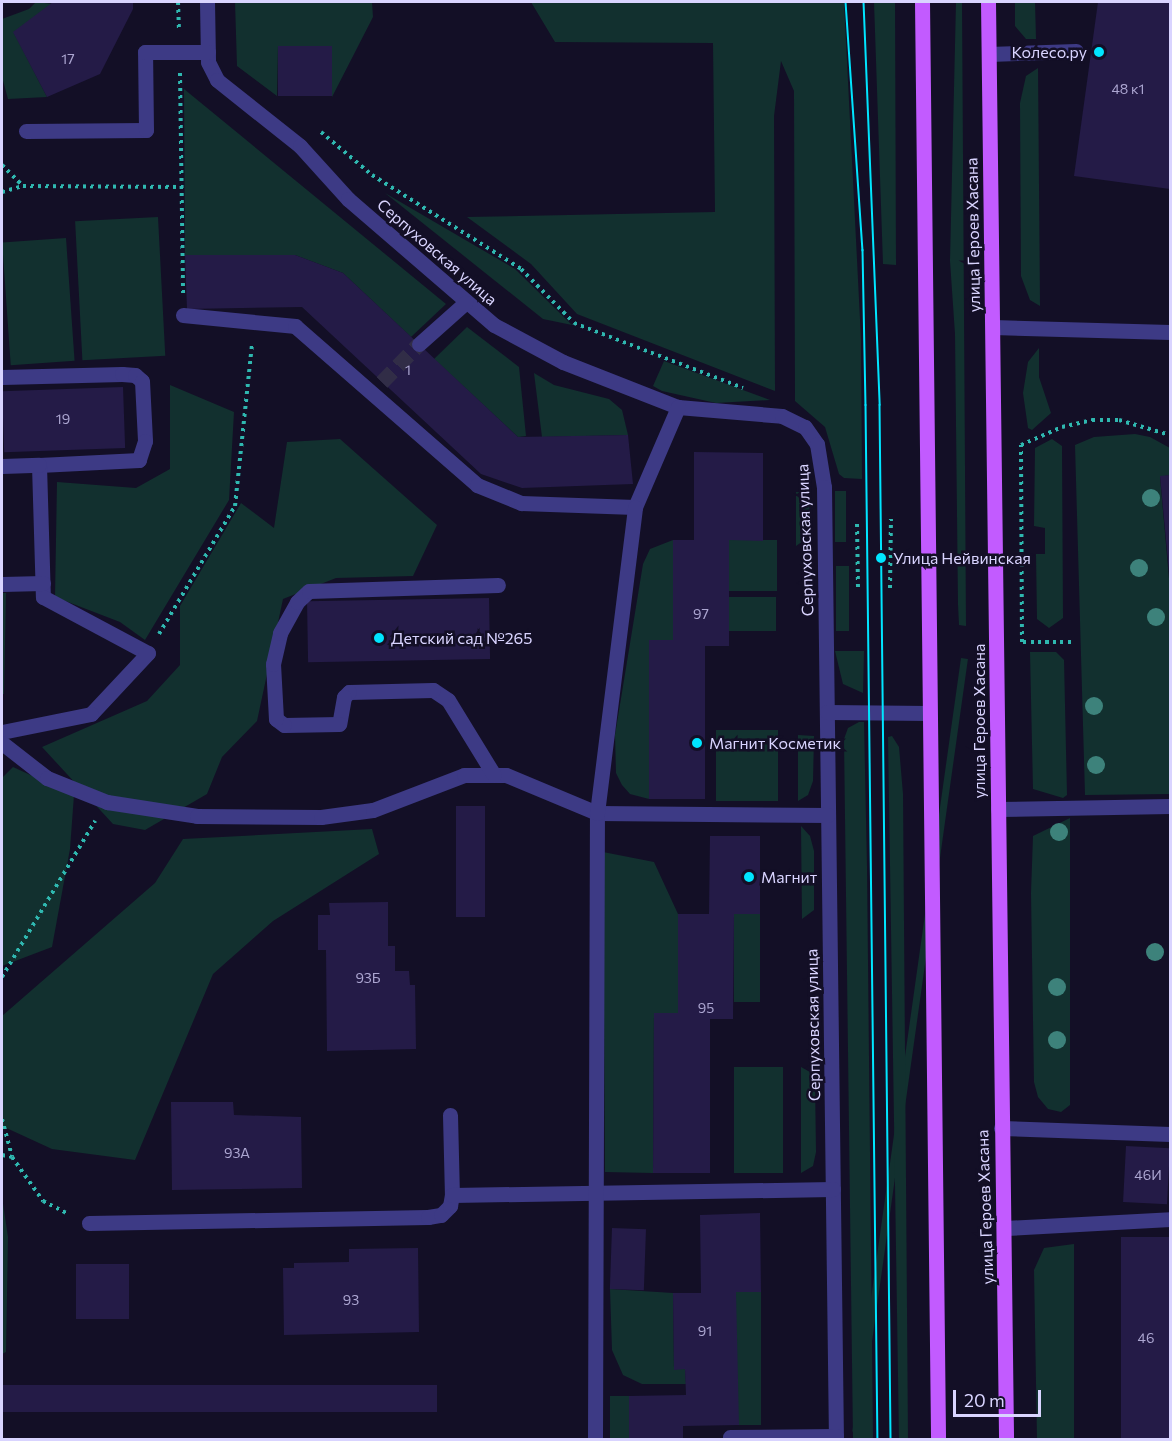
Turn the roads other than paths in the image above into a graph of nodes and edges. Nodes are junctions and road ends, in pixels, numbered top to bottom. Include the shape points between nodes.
1 (207, 2) edge
2 (922, 2) edge
3 (988, 2) edge
4 (1076, 51) dead end
5 (208, 52) junction
6 (989, 54) junction
7 (26, 131) dead end
8 (465, 303) junction
9 (183, 315) road end
10 (993, 327) junction
11 (1170, 332) edge
12 (418, 344) tunnel mouth
13 (2, 377) edge
14 (678, 408) junction
15 (39, 465) junction
16 (2, 466) edge
17 (635, 507) junction
18 (43, 583) junction
19 (2, 584) edge
20 (498, 585) dead end
21 (827, 712) junction
22 (929, 713) junction
23 (2, 732) edge
24 (2, 743) edge
25 (494, 775) junction
26 (1170, 806) edge
27 (998, 809) junction
28 (597, 813) junction
29 (828, 815) junction
30 (450, 1115) dead end
31 (1001, 1128) junction
32 (1170, 1134) edge
33 (833, 1189) junction
34 (594, 1192) junction
35 (452, 1195) junction
36 (1170, 1219) edge
37 (89, 1223) road end
38 (1006, 1228) junction
39 (730, 1437) dead end
40 (836, 1438) edge
41 (596, 1440) edge
42 (938, 1440) edge
43 (1006, 1440) edge

1 - 5 street, Серпуховская улица
2 - 22 main road
3 - 6 main road, улица Героев Хасана
4 - 6 street
5 - 7 street via 145,52 146,130
5 - 8 street, Серпуховская улица via 217,80 300,146 348,199
6 - 10 main road, улица Героев Хасана
8 - 12 street
8 - 14 street, Серпуховская улица via 536,349
9 - 17 street via 295,326 378,388 477,485 521,503
10 - 11 street
10 - 27 main road, улица Героев Хасана
13 - 15 street via 123,374 135,375 142,381 145,441 139,460
14 - 17 street
14 - 21 street, Серпуховская улица via 782,416 806,427 817,444 824,487
15 - 16 street
15 - 18 street
17 - 28 street
18 - 19 street
18 - 23 street via 43,597 148,653 91,714
20 - 25 street via 309,591 297,602 280,633 273,664 276,719 284,725 339,724 344,697 349,692 433,690 448,700
21 - 22 street
21 - 29 street, Серпуховская улица
22 - 42 main road
24 - 25 street via 47,778 107,802 197,816 321,817 373,810 464,775
25 - 28 street via 506,775
26 - 27 street
27 - 31 main road, улица Героев Хасана
28 - 29 street
28 - 34 street
29 - 33 street, Серпуховская улица
30 - 35 street
31 - 32 street
31 - 38 main road, улица Героев Хасана
33 - 34 street
33 - 40 street, Серпуховская улица
34 - 35 street
34 - 41 street
35 - 37 street via 450,1206 441,1215 428,1217
36 - 38 street
38 - 43 main road, улица Героев Хасана
39 - 40 street

